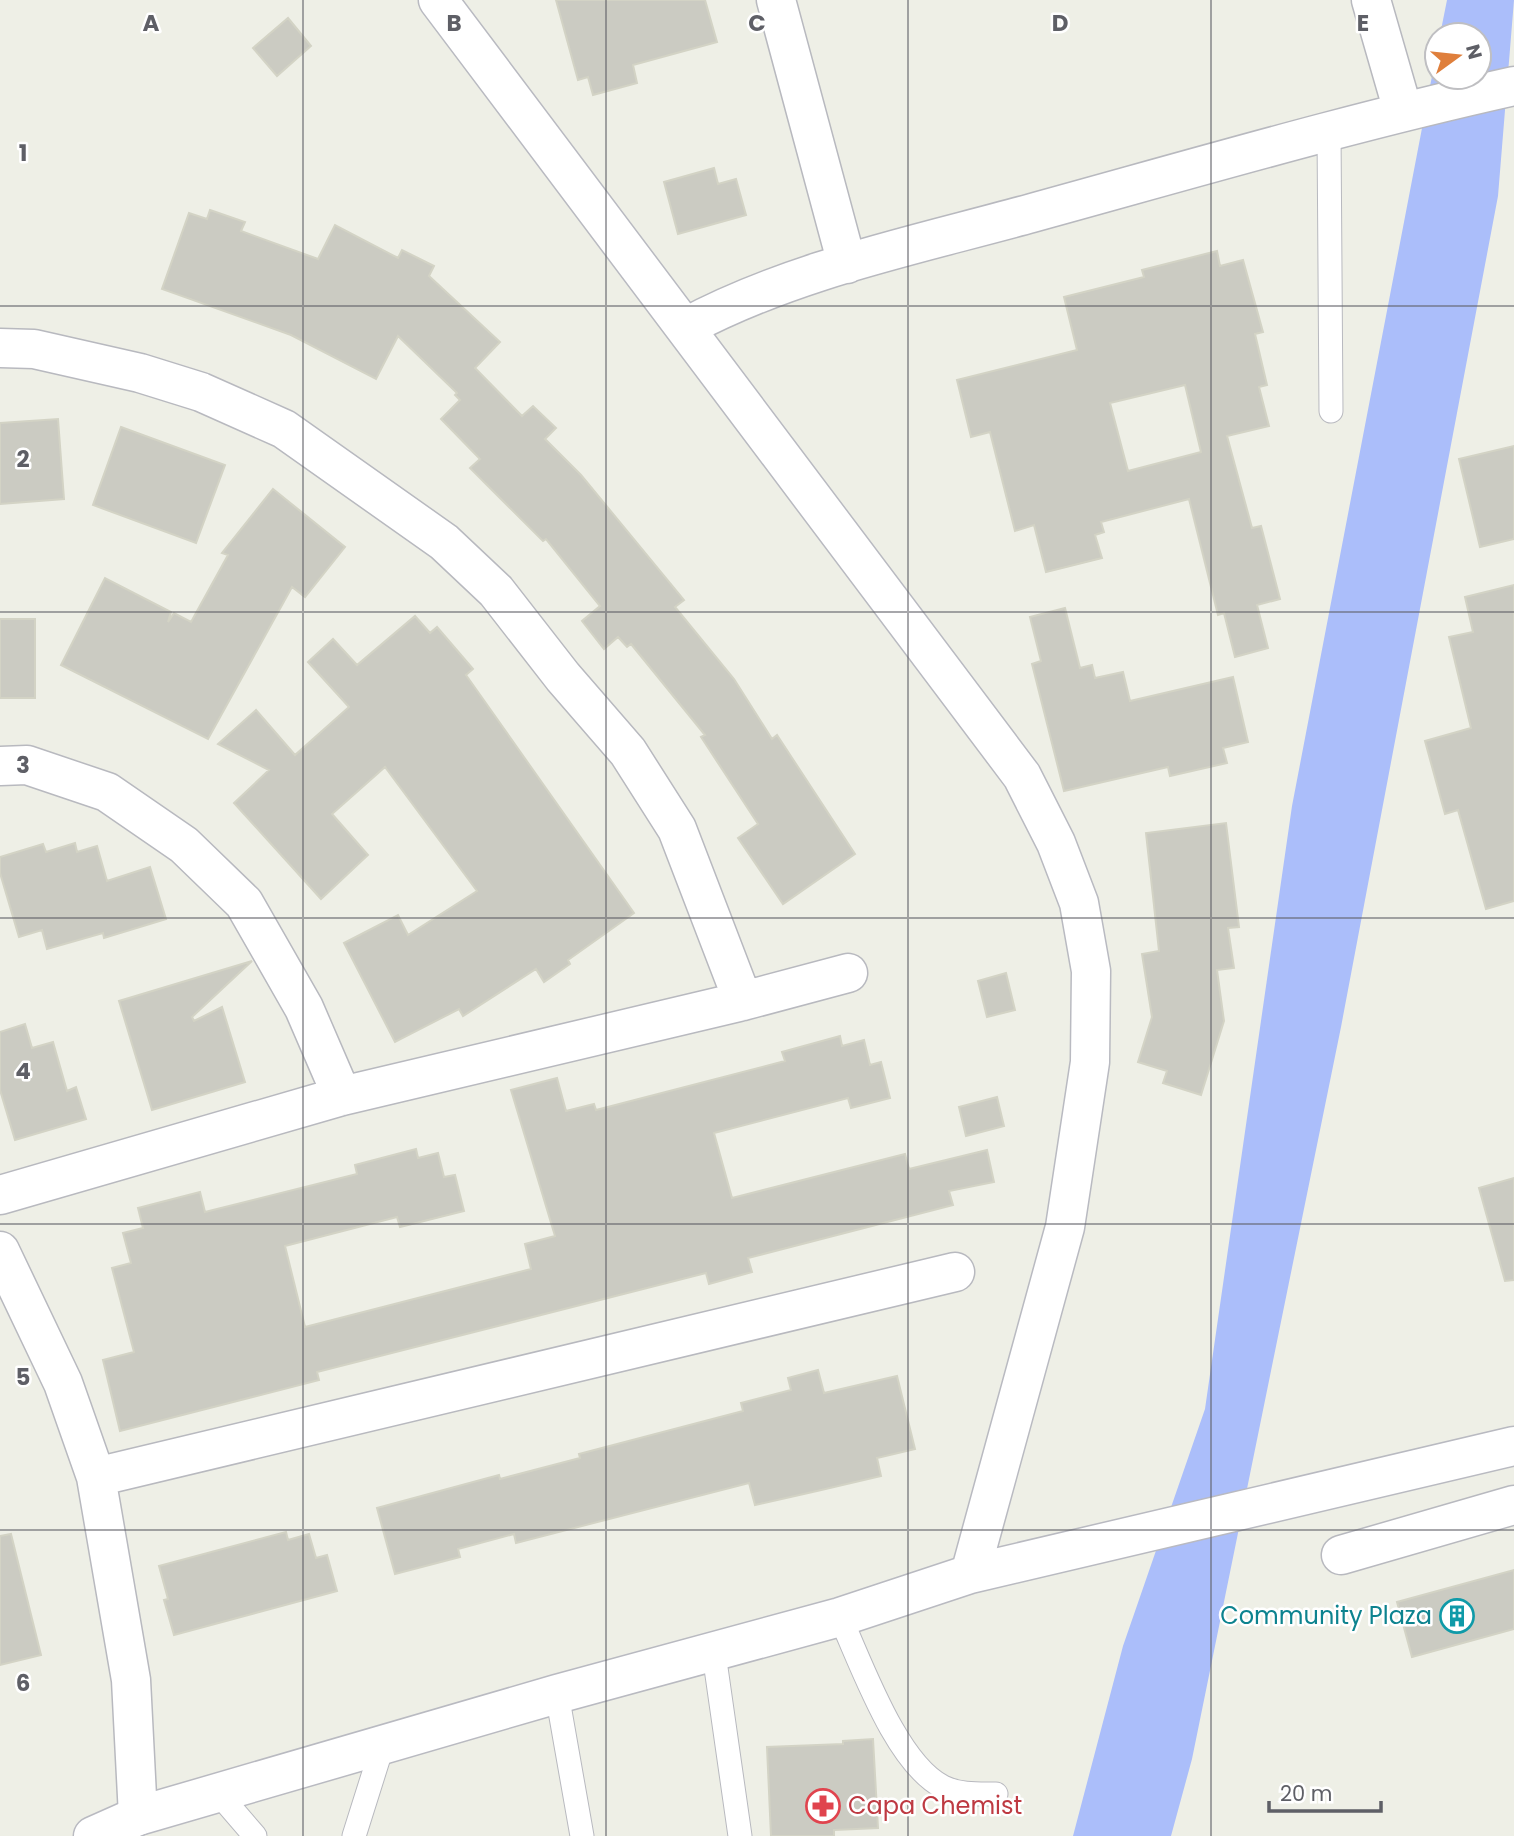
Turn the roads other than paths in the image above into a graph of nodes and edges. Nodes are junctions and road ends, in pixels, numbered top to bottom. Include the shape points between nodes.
1 (438, 0) edge
2 (776, 0) edge
3 (1371, 0) edge
4 (1514, 86) edge
5 (1409, 110) junction
6 (1329, 131) junction
7 (847, 264) junction
8 (685, 327) junction
9 (0, 348) edge
10 (1331, 411) dead end
11 (0, 766) edge
12 (848, 973) dead end
13 (743, 1001) junction
14 (342, 1096) junction
15 (0, 1195) edge
16 (0, 1251) edge
17 (955, 1272) dead end
18 (1514, 1446) edge
19 (96, 1477) junction
20 (1514, 1505) edge
21 (1340, 1555) dead end
22 (970, 1574) junction
23 (840, 1617) junction
24 (714, 1654) junction
25 (557, 1694) junction
26 (383, 1744) junction
27 (218, 1793) junction
28 (996, 1794) dead end
29 (138, 1816) junction
30 (93, 1836) edge
31 (255, 1836) edge
32 (354, 1836) edge
33 (582, 1836) edge
34 (740, 1836) edge

1 - 8 street
2 - 7 street
3 - 5 street
4 - 5 street
5 - 6 street
6 - 7 street
6 - 10 lane
7 - 8 street via 728,304
8 - 22 street via 1021,776 1056,843 1079,903 1091,971 1090,1062 1065,1227
9 - 13 street via 34,349 201,392 284,429 444,542 496,591 628,752 677,830
11 - 14 street via 27,765 107,792 184,845 244,903 304,1008
12 - 13 street
13 - 14 street
14 - 15 street
16 - 19 street via 63,1383
17 - 19 street
18 - 22 street
19 - 29 street via 131,1680
20 - 21 street
22 - 23 street
23 - 24 street
23 - 28 lane via 899,1745 941,1787 961,1794
24 - 25 street
24 - 34 lane
25 - 26 street
25 - 33 lane
26 - 27 street
26 - 32 lane
27 - 29 street
27 - 31 lane
29 - 30 street

